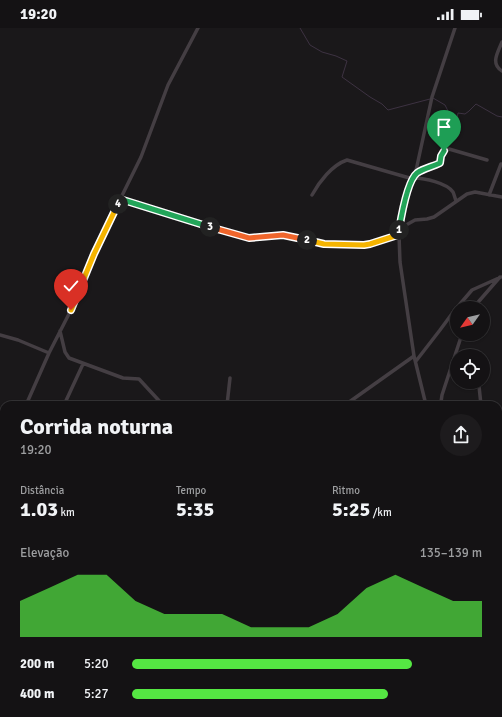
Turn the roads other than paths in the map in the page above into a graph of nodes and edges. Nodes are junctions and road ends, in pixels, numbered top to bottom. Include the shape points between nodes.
1 (191, 28) edge
2 (455, 28) edge
3 (197, 30) edge
4 (502, 42) edge
5 (502, 71) edge
6 (487, 160) dead end
7 (501, 164) dead end
8 (414, 177) junction
9 (312, 195) dead end
10 (489, 195) junction
11 (502, 197) edge
12 (120, 199) junction
13 (456, 201) junction
14 (399, 229) junction
15 (398, 235) junction
16 (501, 276) edge
17 (479, 301) edge
18 (60, 331) junction
19 (0, 335) edge
20 (49, 353) junction
21 (414, 356) junction
22 (416, 360) junction
23 (83, 364) junction
24 (450, 373) edge
25 (230, 378) dead end
26 (479, 389) edge
27 (28, 401) edge
28 (66, 401) edge
29 (159, 401) edge
30 (227, 401) edge
31 (351, 401) edge
32 (425, 401) edge
33 (441, 401) edge
34 (481, 401) edge

1 - 3 street
2 - 8 street via 432,99
3 - 12 street via 168,85 141,157
4 - 5 street via 495,60 496,66
6 - 8 street via 449,149 442,154 440,163 428,167
7 - 10 street
8 - 9 street via 348,160 324,178
8 - 13 street via 448,187
8 - 14 street via 404,203
10 - 11 street
10 - 13 street via 471,192
12 - 15 street via 249,238 283,235 324,244 364,245
12 - 18 street
13 - 14 street via 434,216 415,220
14 - 15 street
15 - 21 street
16 - 17 street
16 - 22 street via 467,295
18 - 20 street
18 - 23 street via 67,356
19 - 20 street
20 - 27 street
21 - 22 street
21 - 31 street
22 - 32 street
23 - 28 street
23 - 29 street via 123,378 139,379
24 - 33 street
25 - 30 street
26 - 34 street

